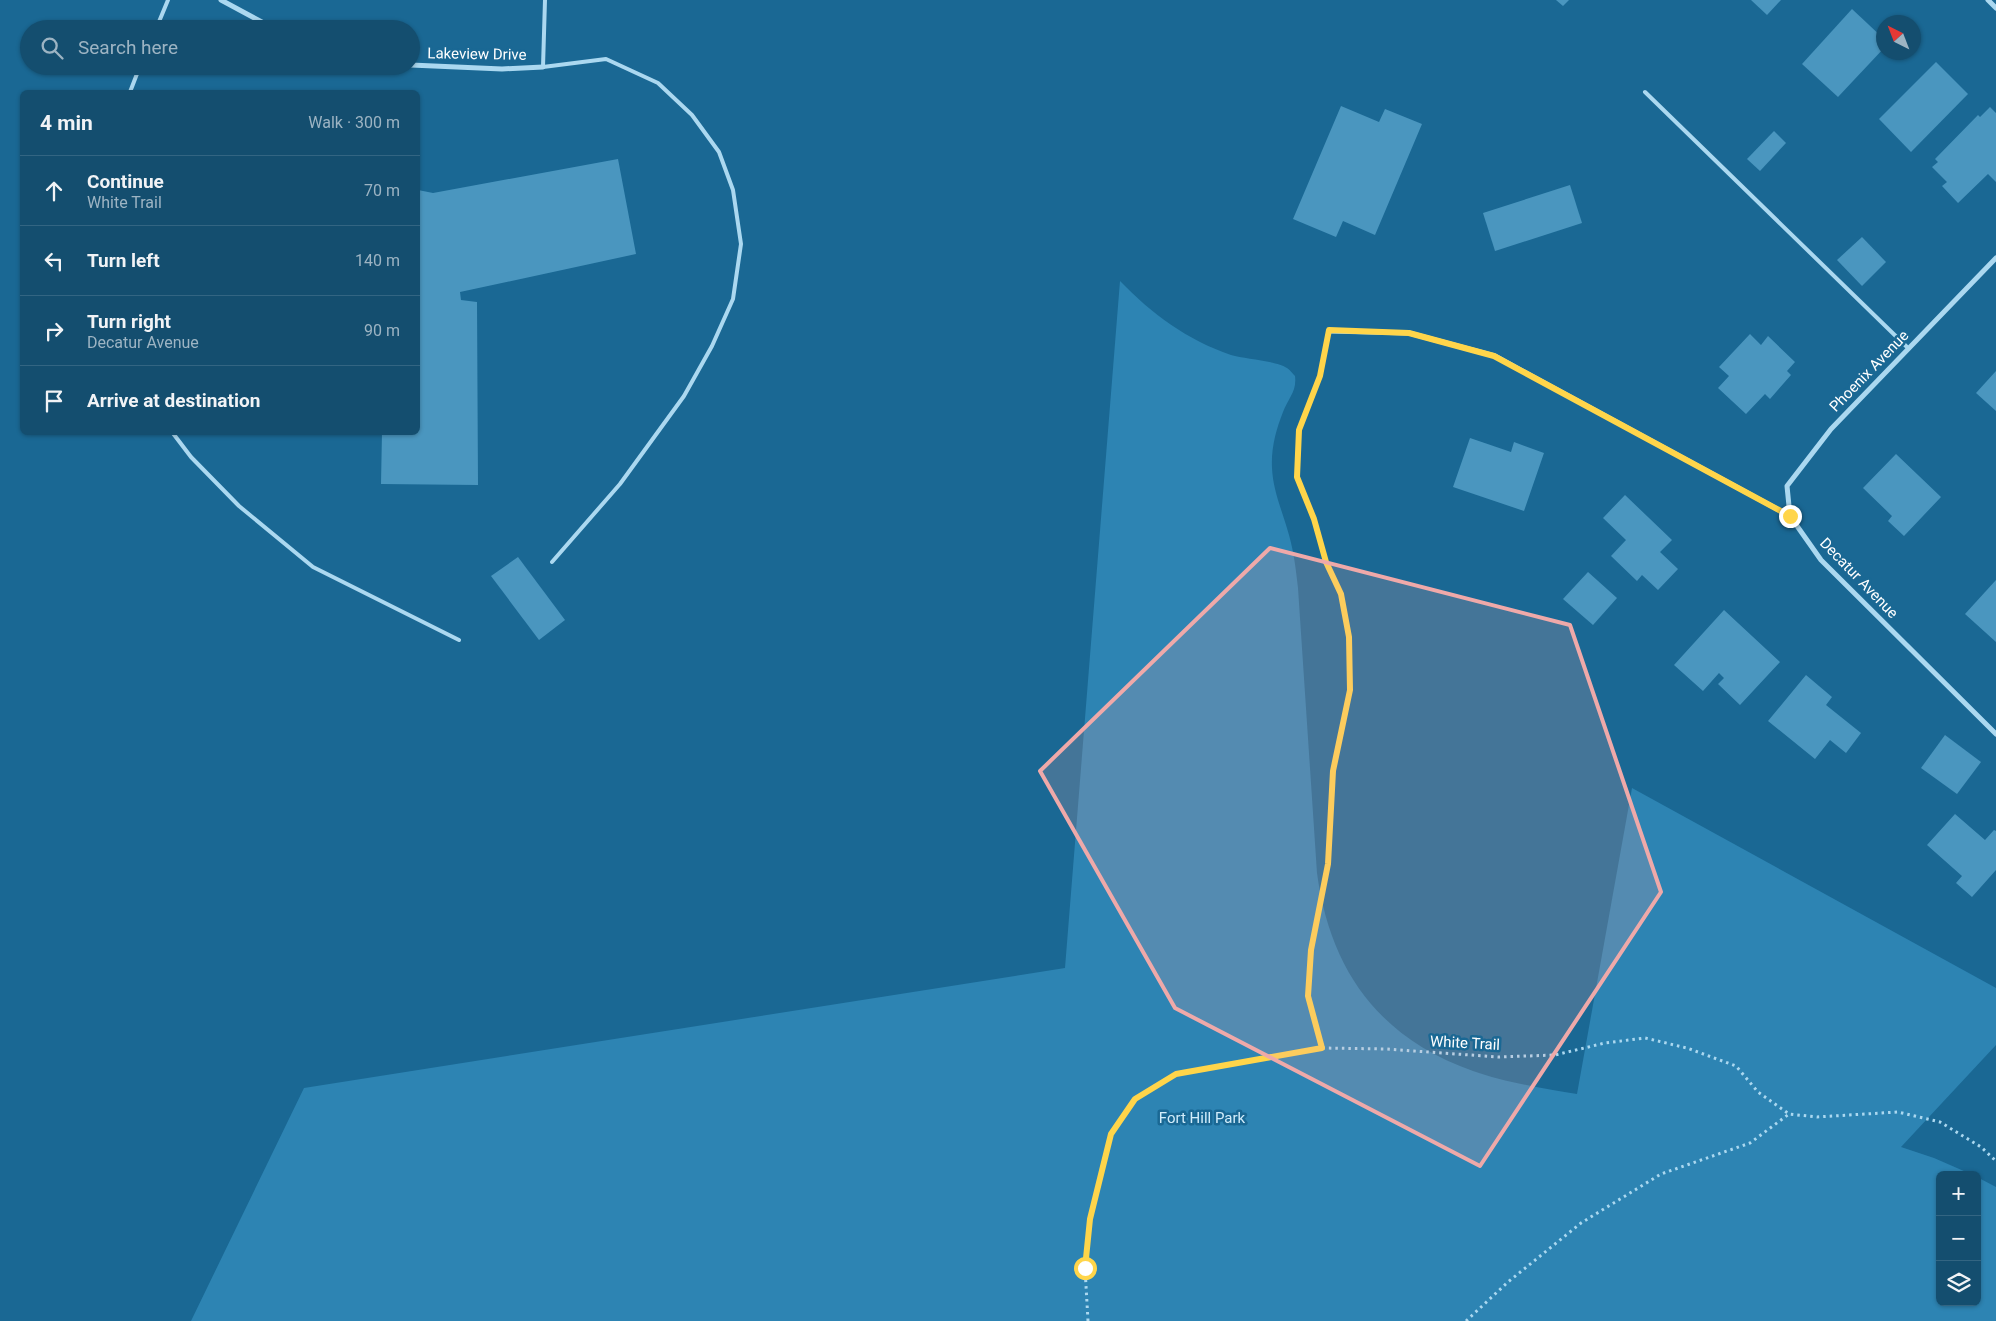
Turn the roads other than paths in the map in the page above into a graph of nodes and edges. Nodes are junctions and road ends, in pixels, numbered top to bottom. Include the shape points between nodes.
1 (168, 0) edge
2 (545, 0) edge
3 (1988, 0) edge
4 (224, 1) edge
5 (1996, 8) edge
6 (160, 20) edge
7 (259, 20) edge
8 (420, 65) edge
9 (543, 66) junction
10 (137, 75) edge
11 (131, 90) edge
12 (1645, 92) dead end
13 (1996, 258) edge
14 (1329, 330) road end
15 (1908, 348) junction
16 (174, 435) edge
17 (1790, 516) junction
18 (552, 562) dead end
19 (459, 640) dead end
20 (1996, 734) edge

1 - 6 lane
2 - 9 lane
3 - 5 street
4 - 7 street
8 - 9 street, Lakeview Drive
9 - 18 lane via 606,59 658,83 692,115 719,152 733,190 741,244 734,299 684,396 620,484
10 - 11 lane
12 - 15 lane
13 - 15 street, Phoenix Avenue
14 - 17 street, Decatur Avenue via 1409,333 1494,356
15 - 17 street, Phoenix Avenue via 1831,428 1787,486
16 - 19 lane via 239,506 313,567
17 - 20 street, Decatur Avenue via 1820,560

